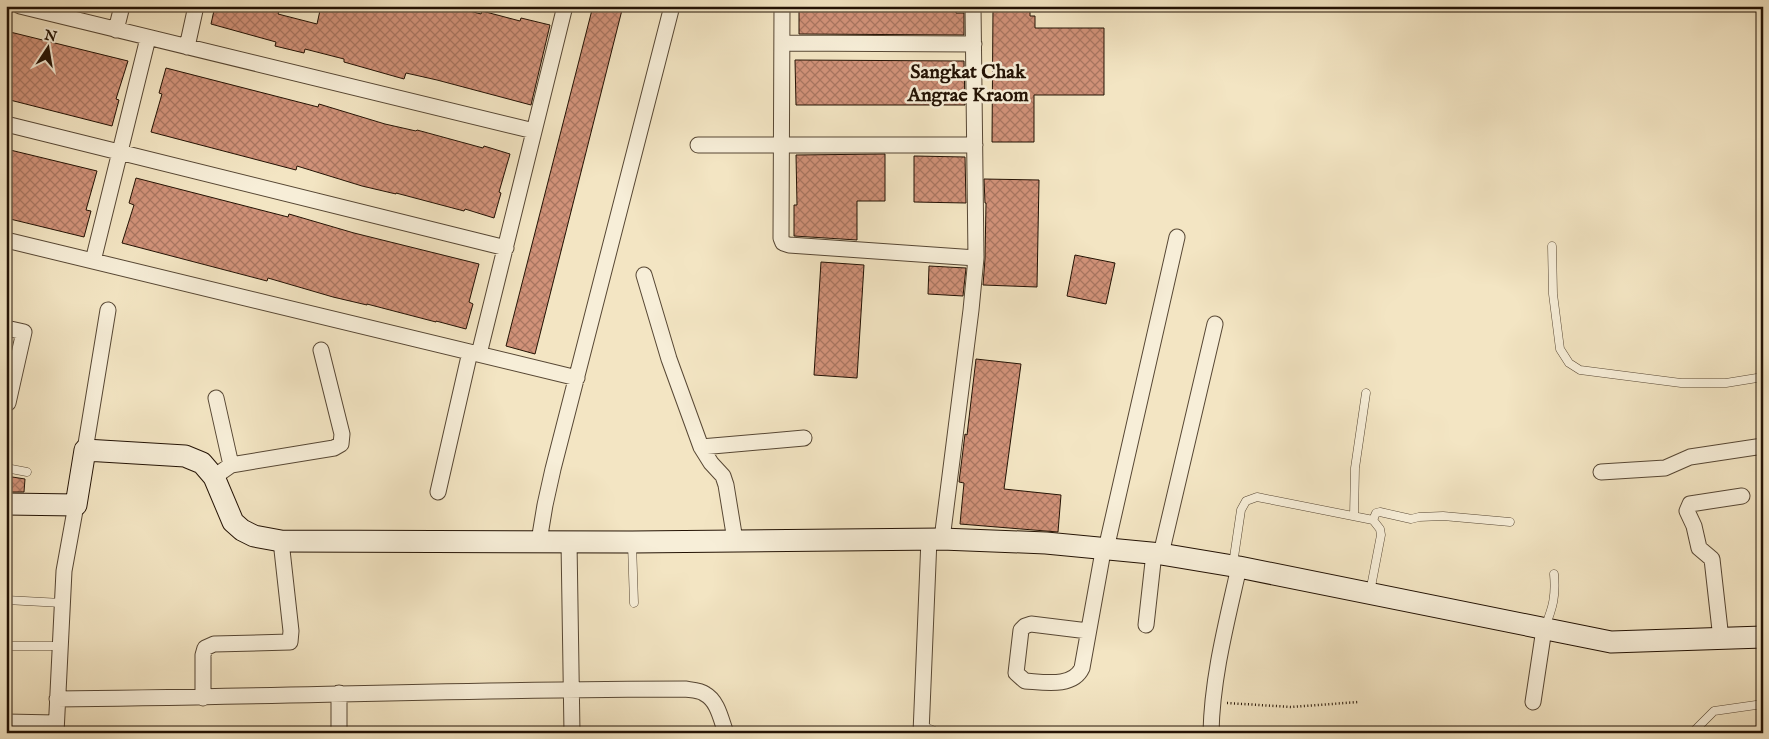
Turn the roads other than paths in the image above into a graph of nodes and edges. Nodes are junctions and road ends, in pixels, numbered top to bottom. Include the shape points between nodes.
1 (20, 6) edge
2 (122, 6) edge
3 (196, 6) edge
4 (565, 6) edge
5 (672, 6) edge
6 (782, 6) edge
7 (973, 6) edge
8 (116, 30) junction
9 (148, 38) junction
10 (782, 43) junction
11 (974, 44) junction
12 (186, 47) junction
13 (6, 124) edge
14 (534, 132) junction
15 (975, 144) junction
16 (698, 145) dead end
17 (781, 145) junction
18 (120, 152) junction
19 (1177, 237) dead end
20 (6, 240) edge
21 (1552, 246) dead end
22 (506, 248) junction
23 (976, 258) junction
24 (93, 261) junction
25 (644, 275) dead end
26 (108, 310) dead end
27 (1214, 324) dead end
28 (6, 328) edge
29 (321, 350) dead end
30 (475, 353) junction
31 (1763, 377) edge
32 (577, 378) junction
33 (1366, 392) dead end
34 (216, 398) dead end
35 (12, 403) edge
36 (804, 438) dead end
37 (1763, 446) edge
38 (701, 447) junction
39 (85, 450) junction
40 (6, 468) edge
41 (222, 471) junction
42 (27, 472) dead end
43 (1601, 472) dead end
44 (438, 492) dead end
45 (1742, 496) dead end
46 (6, 504) edge
47 (76, 505) junction
48 (1354, 516) junction
49 (1373, 520) junction
50 (1510, 522) dead end
51 (935, 539) junction
52 (735, 540) junction
53 (280, 541) junction
54 (539, 541) junction
55 (569, 542) junction
56 (632, 542) junction
57 (1106, 548) junction
58 (1158, 554) junction
59 (1236, 567) junction
60 (1554, 574) dead end
61 (1370, 592) junction
62 (6, 600) edge
63 (634, 603) dead end
64 (62, 604) junction
65 (1146, 625) dead end
66 (1544, 629) junction
67 (1088, 631) junction
68 (1763, 636) edge
69 (1721, 639) junction
70 (6, 646) edge
71 (60, 646) junction
72 (572, 689) junction
73 (339, 693) junction
74 (203, 698) junction
75 (57, 700) junction
76 (1533, 702) dead end
77 (1763, 704) edge
78 (6, 722) edge
79 (56, 728) edge
80 (921, 729) edge
81 (339, 733) edge
82 (572, 733) edge
83 (726, 733) edge
84 (939, 733) edge
85 (1211, 733) edge
86 (1692, 733) edge

1 - 8 street
2 - 8 street
3 - 12 street
4 - 14 street
5 - 32 street
6 - 10 street
7 - 11 street
8 - 9 street
9 - 12 street
9 - 18 street
10 - 11 street
10 - 17 street
11 - 15 street
12 - 14 street
13 - 18 street
14 - 22 street
15 - 17 street
15 - 23 street
16 - 17 street
17 - 23 street via 783,243
18 - 22 street
18 - 24 street
19 - 57 street
20 - 24 street
21 - 31 lane via 1553,294 1560,349 1569,363 1580,370 1681,383 1726,383
22 - 30 street
23 - 51 street via 971,310
24 - 30 street
25 - 38 street via 669,359
26 - 39 street
27 - 58 street
28 - 35 street via 24,332
29 - 41 street via 342,434 341,444
30 - 32 street
30 - 44 street
32 - 54 street
33 - 48 lane via 1355,468
34 - 41 street
36 - 38 street
37 - 43 street via 1690,458 1665,468
38 - 52 street via 723,476
39 - 41 street via 185,456
39 - 47 street
40 - 42 lane
41 - 53 street via 233,522 254,536
45 - 69 street via 1690,504 1687,511 1699,548 1712,559
46 - 47 street
47 - 64 street via 64,571
48 - 49 lane
48 - 59 lane via 1257,497 1246,501 1241,510
49 - 50 lane via 1380,512 1411,520 1443,516
49 - 61 lane via 1381,535
51 - 52 street
51 - 57 street
51 - 80 street
52 - 56 street
53 - 54 street
53 - 74 street via 290,642 214,644 205,648 202,655
54 - 55 street
55 - 56 street
55 - 72 street
56 - 63 lane
57 - 58 street
57 - 67 street
58 - 59 street
58 - 65 street
59 - 61 street
59 - 85 street via 1213,702
60 - 66 lane via 1554,605
61 - 66 street
62 - 64 lane
64 - 71 street
66 - 69 street via 1611,642
66 - 76 street
67 - 67 street via 1082,668 1079,674 1066,682 1025,681 1016,673 1021,630 1025,626
68 - 69 street
70 - 71 lane
71 - 75 street
72 - 73 street
72 - 82 street
72 - 83 street via 685,689 704,693 716,706
73 - 74 street
73 - 81 street
74 - 75 street
75 - 79 street
77 - 86 lane via 1714,712
78 - 79 street
80 - 84 lane

